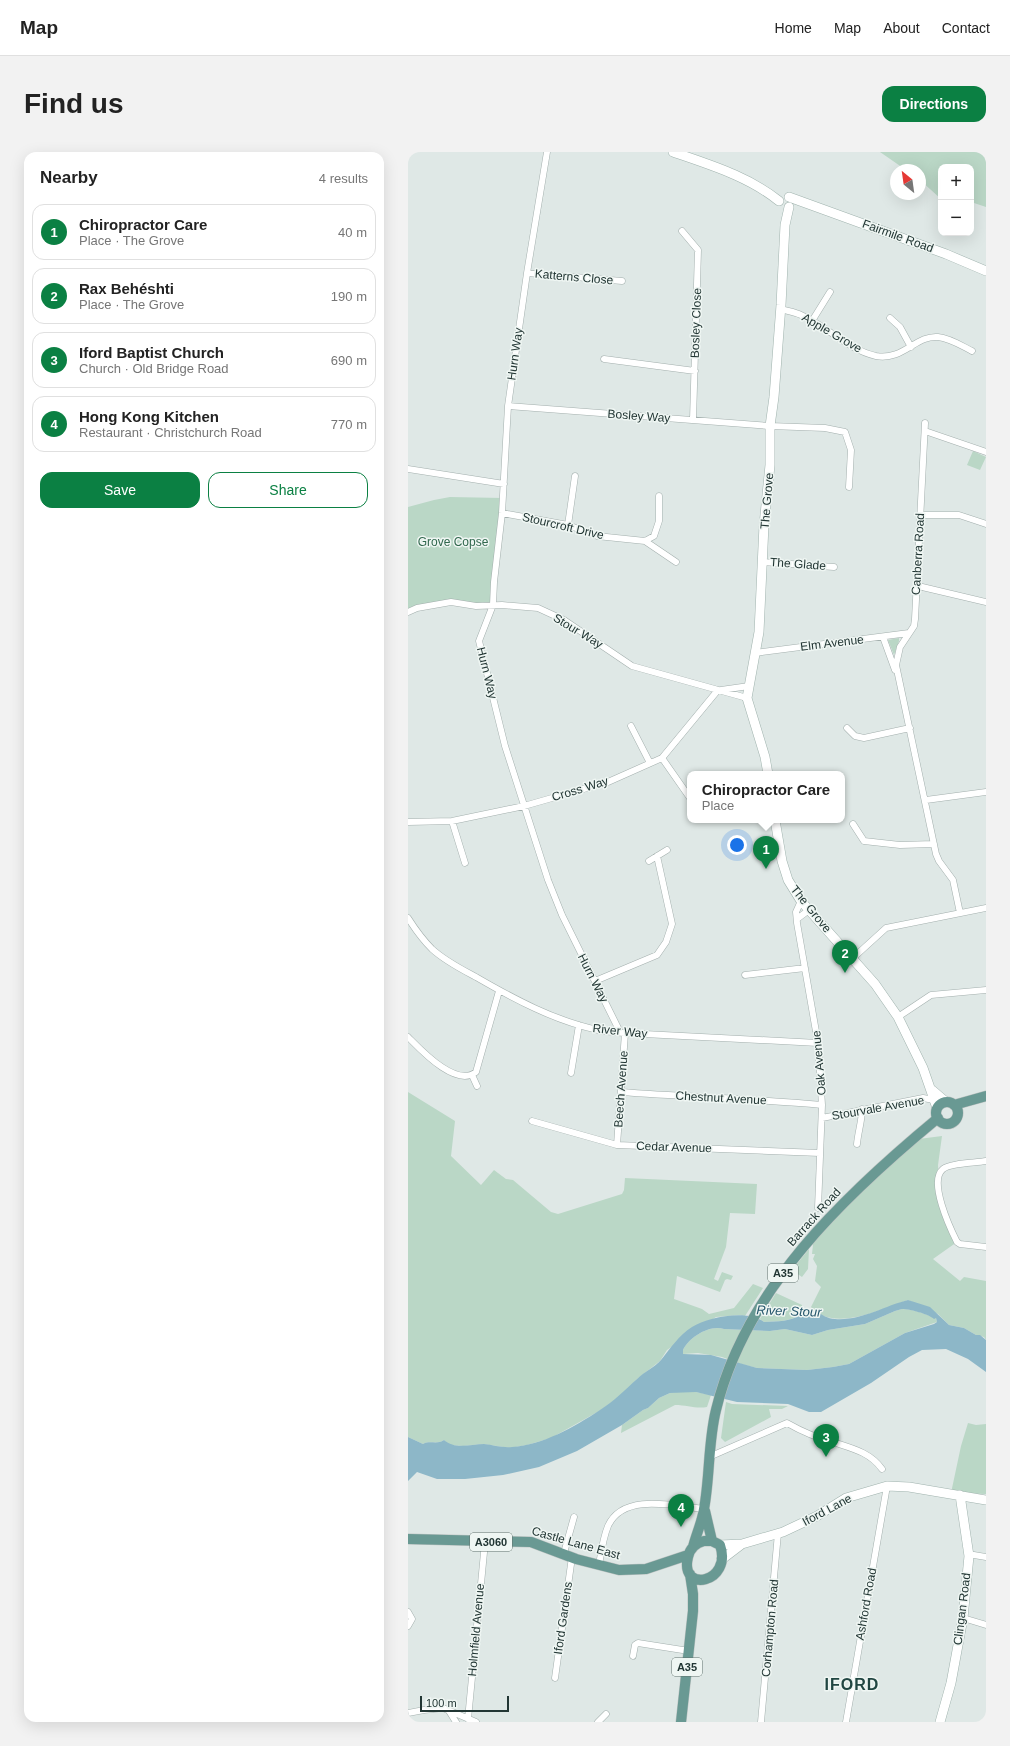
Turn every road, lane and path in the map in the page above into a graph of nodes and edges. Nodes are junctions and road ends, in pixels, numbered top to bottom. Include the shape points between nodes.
1 (547, 152) edge
2 (673, 152) edge
3 (697, 156) edge
4 (786, 202) junction
5 (682, 231) dead end
6 (986, 271) edge
7 (526, 273) junction
8 (622, 282) dead end
9 (830, 292) dead end
10 (781, 308) junction
11 (890, 318) dead end
12 (812, 321) junction
13 (911, 347) junction
14 (972, 351) dead end
15 (604, 360) dead end
16 (695, 371) junction
17 (508, 406) junction
18 (693, 420) junction
19 (925, 424) dead end
20 (770, 426) junction
21 (924, 431) junction
22 (986, 452) edge
23 (408, 469) edge
24 (575, 476) dead end
25 (504, 484) junction
26 (849, 487) dead end
27 (659, 496) dead end
28 (502, 513) junction
29 (920, 515) junction
30 (986, 524) edge
31 (568, 526) junction
32 (645, 541) junction
33 (676, 562) dead end
34 (762, 562) junction
35 (834, 567) dead end
36 (918, 586) junction
37 (986, 602) edge
38 (493, 605) junction
39 (408, 612) edge
40 (909, 633) junction
41 (883, 637) junction
42 (755, 653) junction
43 (898, 679) junction
44 (749, 686) junction
45 (718, 690) junction
46 (747, 698) junction
47 (631, 726) dead end
48 (847, 728) dead end
49 (910, 728) junction
50 (662, 758) junction
51 (650, 763) junction
52 (767, 771) edge
53 (986, 792) edge
54 (687, 794) edge
55 (926, 800) junction
56 (524, 806) junction
57 (452, 821) junction
58 (408, 822) edge
59 (776, 823) edge
60 (853, 824) dead end
61 (934, 844) junction
62 (667, 850) dead end
63 (656, 856) junction
64 (650, 861) dead end
65 (465, 863) dead end
66 (801, 901) junction
67 (986, 908) edge
68 (809, 910) junction
69 (960, 913) junction
70 (408, 918) edge
71 (797, 919) junction
72 (853, 958) junction
73 (805, 968) junction
74 (745, 974) dead end
75 (595, 981) junction
76 (986, 990) edge
77 (499, 991) junction
78 (898, 1017) junction
79 (579, 1025) junction
80 (623, 1032) junction
81 (408, 1037) edge
82 (818, 1043) junction
83 (571, 1073) dead end
84 (472, 1075) junction
85 (477, 1086) dead end
86 (620, 1092) junction
87 (986, 1096) edge
88 (986, 1102) edge
89 (943, 1104) junction
90 (822, 1105) junction
91 (862, 1109) junction
92 (957, 1116) junction
93 (822, 1118) junction
94 (938, 1118) junction
95 (532, 1121) dead end
96 (857, 1144) dead end
97 (617, 1145) junction
98 (820, 1154) junction
99 (986, 1161) edge
100 (818, 1208) dead end
101 (986, 1247) edge
102 (709, 1457) junction
103 (882, 1468) dead end
104 (887, 1486) junction
105 (960, 1495) junction
106 (986, 1500) edge
107 (704, 1509) junction
108 (574, 1517) dead end
109 (778, 1533) junction
110 (408, 1539) edge
111 (485, 1542) junction
112 (716, 1543) junction
113 (742, 1544) junction
114 (690, 1551) junction
115 (968, 1554) junction
116 (568, 1555) junction
117 (986, 1557) edge
118 (721, 1560) junction
119 (665, 1564) junction
120 (599, 1565) junction
121 (689, 1572) junction
122 (703, 1580) junction
123 (694, 1594) junction
124 (408, 1612) edge
125 (963, 1618) junction
126 (986, 1625) edge
127 (408, 1626) edge
128 (689, 1651) junction
129 (633, 1656) dead end
130 (555, 1678) dead end
131 (409, 1711) edge
132 (449, 1711) junction
133 (606, 1714) dead end
134 (468, 1719) junction
135 (456, 1722) edge
136 (476, 1722) edge
137 (598, 1722) edge
138 (681, 1722) edge
139 (761, 1722) edge
140 (846, 1722) edge
141 (940, 1722) edge

1 - 7 street, Hurn Way
2 - 3 street
3 - 4 street via 744,178
4 - 6 street, Fairmile Road via 809,204
4 - 10 street, The Grove
5 - 16 street, Bosley Close via 698,250
7 - 8 street, Katterns Close
7 - 17 street, Hurn Way
9 - 12 street
10 - 12 street, Apple Grove
10 - 20 street, The Grove
11 - 13 street via 900,327
12 - 13 street, Apple Grove via 875,356 892,356
13 - 14 street, Apple Grove via 929,338 940,337
15 - 16 street
16 - 18 street, Bosley Close
17 - 18 street, Bosley Way
17 - 25 street, Hurn Way
18 - 20 street, Bosley Way
19 - 21 street, Canberra Road
20 - 26 street, Bosley Way via 825,428 845,432 851,450
20 - 34 street, The Grove via 770,465
21 - 22 street
21 - 29 street, Canberra Road
23 - 25 street
24 - 31 street
25 - 28 street, Hurn Way
27 - 32 street via 659,521 654,536
28 - 31 street, Stourcroft Drive
28 - 38 street, Hurn Way
29 - 30 street via 959,515
29 - 36 street, Canberra Road
31 - 32 street, Stourcroft Drive via 596,536
32 - 33 street
34 - 35 street, The Glade
34 - 42 street, The Grove via 759,632
36 - 37 street
36 - 40 street, Canberra Road via 914,626
38 - 39 street, Stour Way via 476,606 452,602
38 - 45 street, Stour Way via 538,608 564,620 632,666
38 - 56 street, Hurn Way via 479,642 505,746
40 - 41 street, Elm Avenue
40 - 43 street, Canberra Road via 903,640 897,656
41 - 42 street, Elm Avenue
41 - 43 street, Canberra Road
42 - 44 street, The Grove
43 - 49 street, Canberra Road
44 - 45 street, Stour Way
44 - 46 street, The Grove
45 - 46 street, Stour Way
45 - 50 street, Cross Way
46 - 52 street, The Grove
47 - 51 street
48 - 49 street via 856,736 864,738
49 - 55 street, Canberra Road
50 - 51 street, Cross Way
50 - 54 street
51 - 56 street, Cross Way via 608,782
53 - 55 street
55 - 61 street, Canberra Road
56 - 57 street, Cross Way
56 - 75 street, Hurn Way via 562,915
57 - 58 street, Cross Way
57 - 65 street
59 - 66 street, The Grove via 784,871
60 - 61 street via 863,843
61 - 69 street, Canberra Road via 939,861 953,880
62 - 63 street
63 - 64 street
63 - 75 street via 672,924 666,942 656,955
66 - 68 street, The Grove
66 - 71 street, Oak Avenue via 796,912
67 - 69 street
68 - 71 street
68 - 72 street, The Grove
69 - 72 street via 886,928
70 - 77 street, River Way via 432,949
71 - 73 street, Oak Avenue
72 - 78 street, The Grove
73 - 74 street
73 - 82 street, Oak Avenue
75 - 80 street, Hurn Way
76 - 78 street via 931,996
77 - 79 street, River Way via 547,1014
77 - 84 street via 478,1066
78 - 89 street, The Grove via 924,1068 932,1090
79 - 80 street, River Way
79 - 83 street
80 - 82 street, River Way
80 - 86 street, Beech Avenue
81 - 84 street via 437,1064 451,1073
82 - 90 street, Oak Avenue
84 - 85 street
86 - 90 street, Chestnut Avenue via 745,1098
86 - 97 street, Beech Avenue
87 - 89 main road
88 - 92 main road via 970,1107
89 - 91 street, Stourvale Avenue via 923,1098
89 - 92 main road via 957,1110
89 - 94 main road via 936,1115
90 - 93 street, Oak Avenue
91 - 93 street, Stourvale Avenue
91 - 96 street
92 - 94 main road via 948,1123
93 - 98 street, Oak Avenue
94 - 102 main road, Barrack Road / A35 via 848,1199 780,1276 735,1354 716,1409
95 - 97 street, Cedar Avenue
97 - 98 street, Cedar Avenue
98 - 100 street, Oak Avenue
99 - 101 street via 943,1169 938,1183 941,1202 957,1242
102 - 103 street via 787,1423 860,1451
102 - 107 main road, A35
104 - 105 street, Iford Lane
104 - 109 street, Iford Lane via 846,1498 817,1516
104 - 140 street, Ashford Road
105 - 106 street, Iford Lane
105 - 115 street, Clingan Road
107 - 112 main road, A35
107 - 114 main road, A35
107 - 120 street via 640,1504 628,1506 615,1515 608,1526
108 - 116 street, Iford Gardens
109 - 113 street, Iford Lane
109 - 139 street, Corhampton Road
110 - 111 main road, Castle Lane East / A3060
111 - 116 main road, Castle Lane East / A3060 via 531,1542
111 - 134 street, Holmfield Avenue
112 - 113 street, Iford Lane
112 - 114 main road via 698,1542
112 - 118 main road
113 - 118 street, Iford Lane
114 - 119 main road, Castle Lane East / A3060
114 - 121 main road via 686,1562
115 - 117 street
115 - 125 street, Clingan Road
116 - 120 main road, Castle Lane East / A3060
116 - 130 street, Iford Gardens
118 - 122 main road via 713,1576
119 - 120 main road, Castle Lane East / A3060 via 646,1569 626,1570
119 - 121 main road, Castle Lane East / A3060
121 - 122 main road via 695,1579
121 - 123 main road, A35
122 - 123 main road, A35
123 - 128 main road, A35
124 - 127 street via 412,1619
125 - 126 street
125 - 141 street, Clingan Road via 951,1683
128 - 129 street via 638,1643 635,1645
128 - 138 main road, A35
131 - 132 street via 434,1708
132 - 134 street
132 - 135 street
133 - 137 street
134 - 136 street

